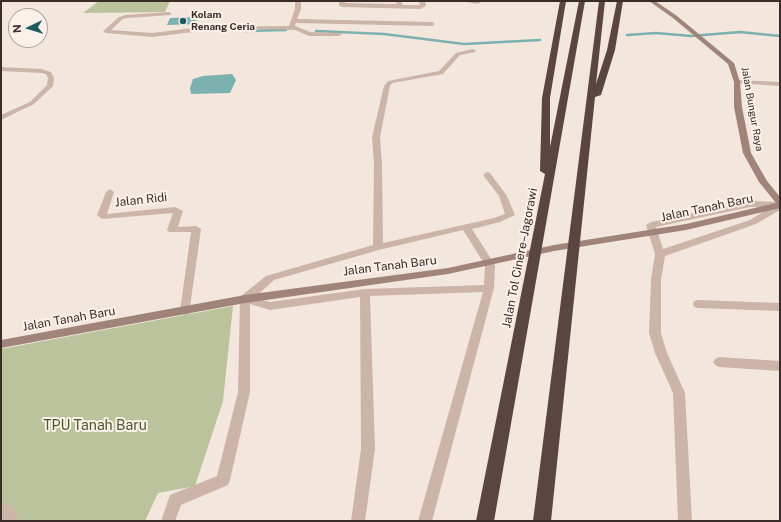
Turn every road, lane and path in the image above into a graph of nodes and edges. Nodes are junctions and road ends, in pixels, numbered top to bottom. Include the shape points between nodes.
1 (298, 1) edge
2 (342, 1) edge
3 (422, 1) edge
4 (462, 1) edge
5 (563, 1) edge
6 (582, 1) edge
7 (602, 1) edge
8 (620, 1) edge
9 (652, 1) edge
10 (478, 2) edge
11 (364, 3) edge
12 (399, 3) edge
13 (169, 14) dead end
14 (294, 21) junction
15 (432, 24) dead end
16 (291, 28) junction
17 (339, 34) dead end
18 (473, 51) dead end
19 (1, 69) edge
20 (737, 82) junction
21 (780, 85) edge
22 (1, 118) edge
23 (589, 120) junction
24 (487, 175) dead end
25 (110, 192) dead end
26 (544, 204) junction
27 (780, 205) edge
28 (466, 227) junction
29 (378, 247) junction
30 (660, 254) junction
31 (489, 288) junction
32 (365, 293) junction
33 (244, 299) junction
34 (698, 304) dead end
35 (780, 307) edge
36 (185, 311) junction
37 (1, 344) edge
38 (719, 362) dead end
39 (780, 366) edge
40 (168, 521) edge
41 (358, 521) edge
42 (425, 521) edge
43 (485, 521) edge
44 (542, 521) edge
45 (685, 521) edge

1 - 14 street
2 - 11 street via 343,5
3 - 12 street via 422,7
4 - 10 street
5 - 26 highway via 546,98
6 - 26 highway, Jalan Tol Cinere–Jagorawi
7 - 23 highway
8 - 23 highway via 611,50
9 - 20 main road, Jalan Bungur Raya via 731,63
11 - 12 street
13 - 16 street via 127,16 106,31 152,36 200,29
14 - 15 street
14 - 16 street
16 - 17 street via 309,34
18 - 29 street via 458,54 441,73 398,80 390,82 387,86 376,137
19 - 22 street via 42,71 49,73 51,78 50,86 32,103
20 - 21 street
20 - 27 main road, Jalan Bungur Raya via 738,107 747,153 762,182
23 - 44 highway
24 - 28 street via 503,196 510,216
25 - 36 street, Jalan Ridi via 102,215 105,217 175,210 178,211 172,230 196,229
26 - 43 highway, Jalan Tol Cinere–Jagorawi
27 - 30 street via 753,222
27 - 30 street via 750,204 652,225
27 - 33 main road, Jalan Tanah Baru via 686,227 554,248 448,271
28 - 29 street
28 - 31 street via 490,265
29 - 33 street via 270,278
30 - 45 street via 656,280 655,333 678,393
31 - 32 street
31 - 42 street
32 - 33 street via 270,306
32 - 41 street via 368,449
33 - 36 main road, Jalan Tanah Baru
33 - 40 street via 244,392 223,480 175,500
34 - 35 street
36 - 37 main road, Jalan Tanah Baru
38 - 39 street

